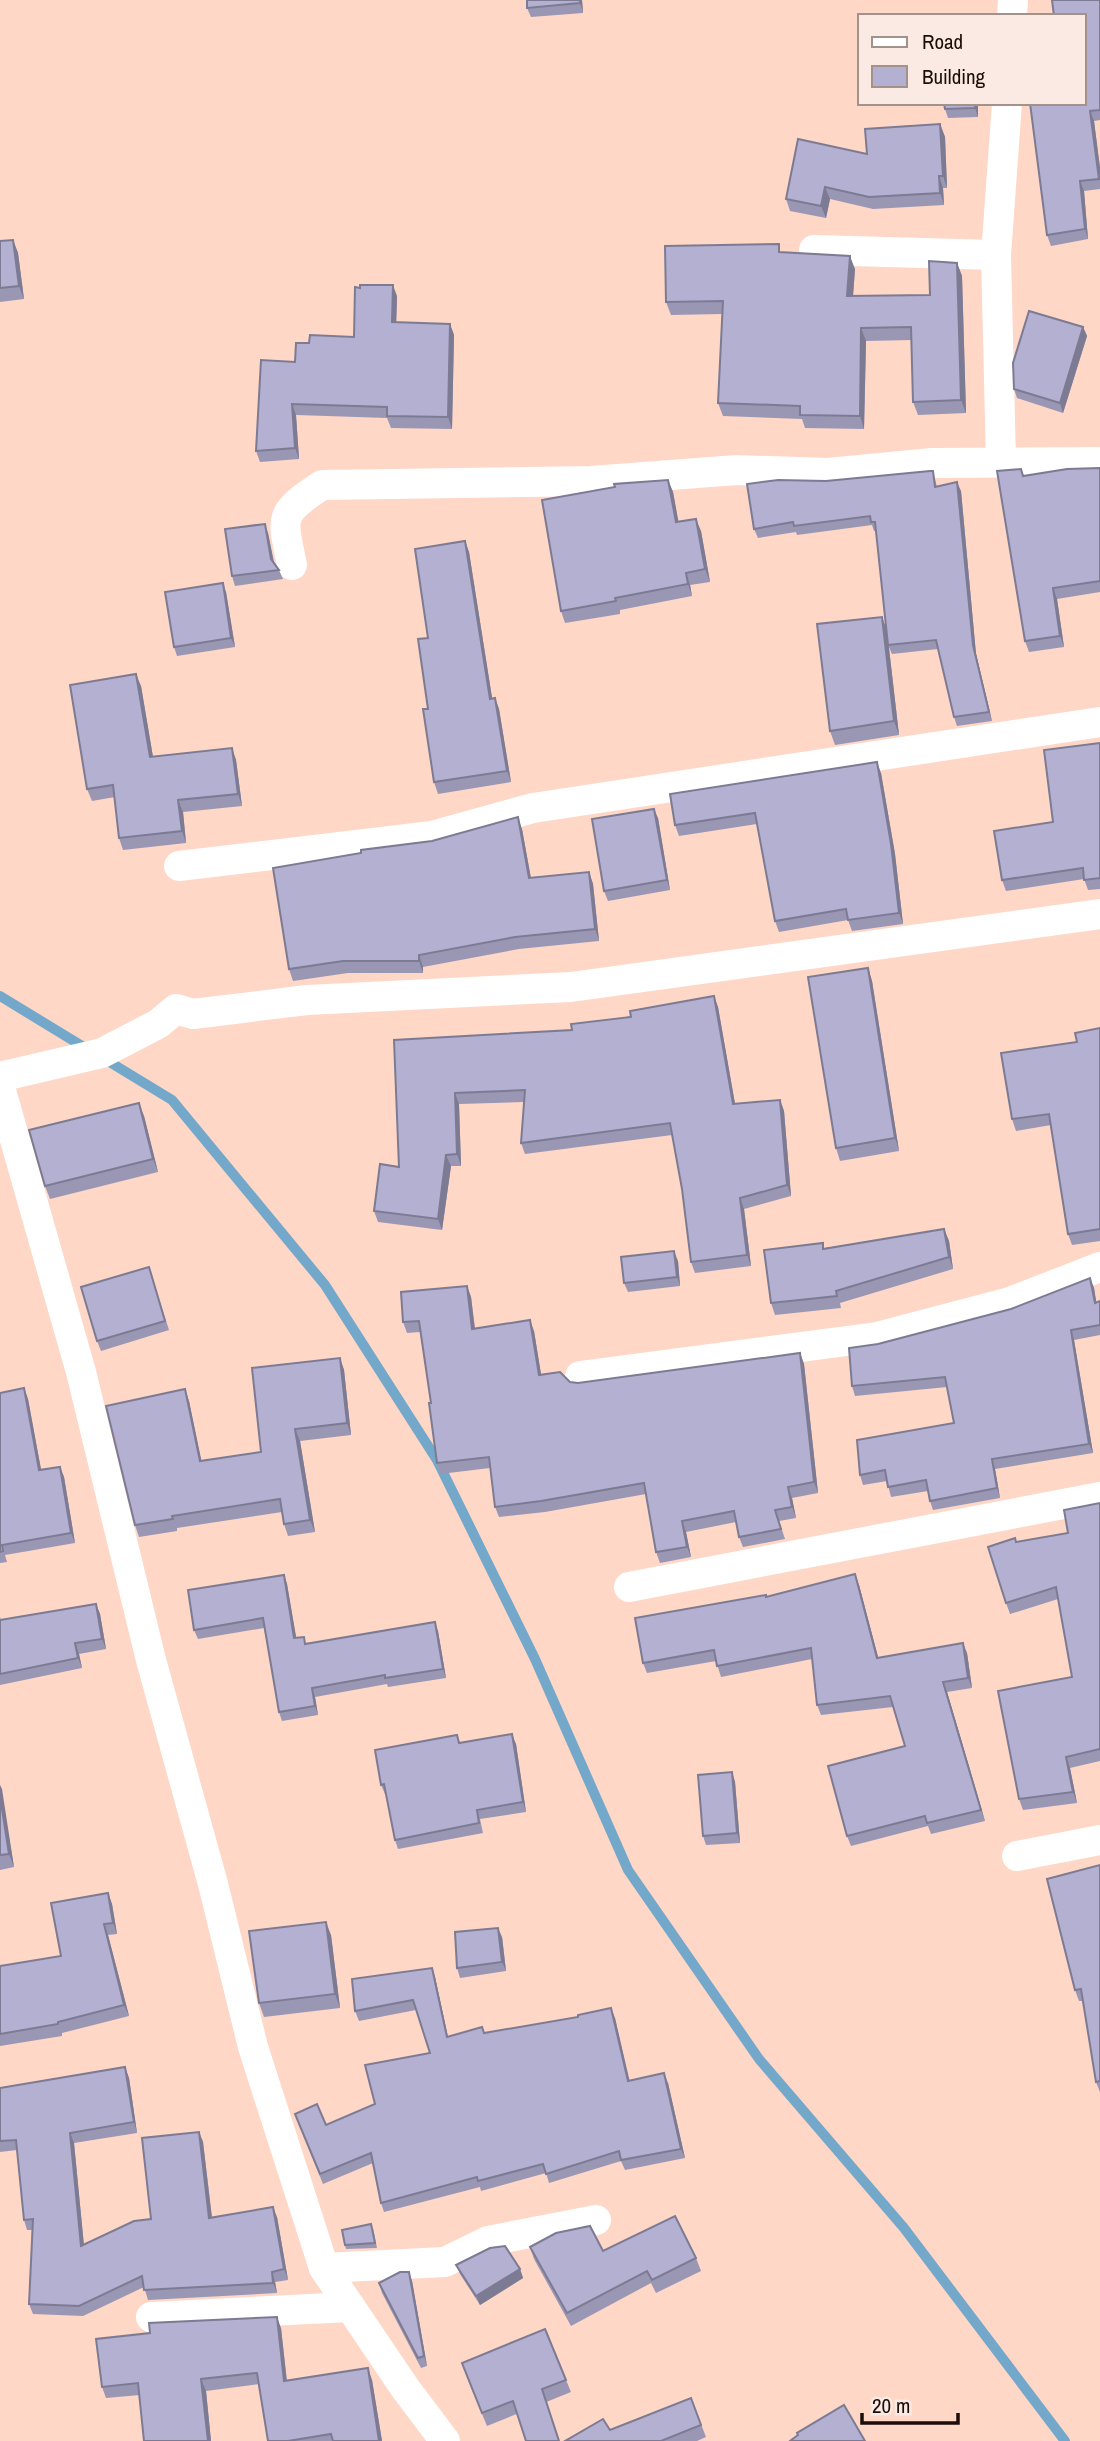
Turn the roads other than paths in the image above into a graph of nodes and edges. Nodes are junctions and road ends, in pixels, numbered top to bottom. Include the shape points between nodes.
1 (1007, 105) edge
2 (814, 250) dead end
3 (996, 256) junction
4 (1100, 461) edge
5 (1001, 463) junction
6 (292, 565) dead end
7 (1100, 722) edge
8 (179, 866) dead end
9 (1100, 914) edge
10 (0, 1077) edge
11 (0, 1087) edge
12 (1100, 1267) edge
13 (580, 1376) dead end
14 (1100, 1497) edge
15 (629, 1587) dead end
16 (1100, 1840) edge
17 (1017, 1856) dead end
18 (596, 2220) dead end
19 (324, 2268) junction
20 (350, 2307) junction
21 (151, 2318) dead end
22 (445, 2441) edge

1 - 3 street
2 - 3 street
3 - 5 street
4 - 5 street
5 - 6 street via 932,463 828,473 737,470 591,481 322,485 289,510 284,527
7 - 8 street via 533,808 432,836
9 - 10 street via 571,987 307,1000 193,1014 178,1009 102,1054
11 - 19 street via 81,1372 253,2047
12 - 13 street via 1010,1302 877,1337
14 - 15 street
16 - 17 street
18 - 19 street via 488,2241 445,2262
19 - 20 street
20 - 21 street
20 - 22 street

